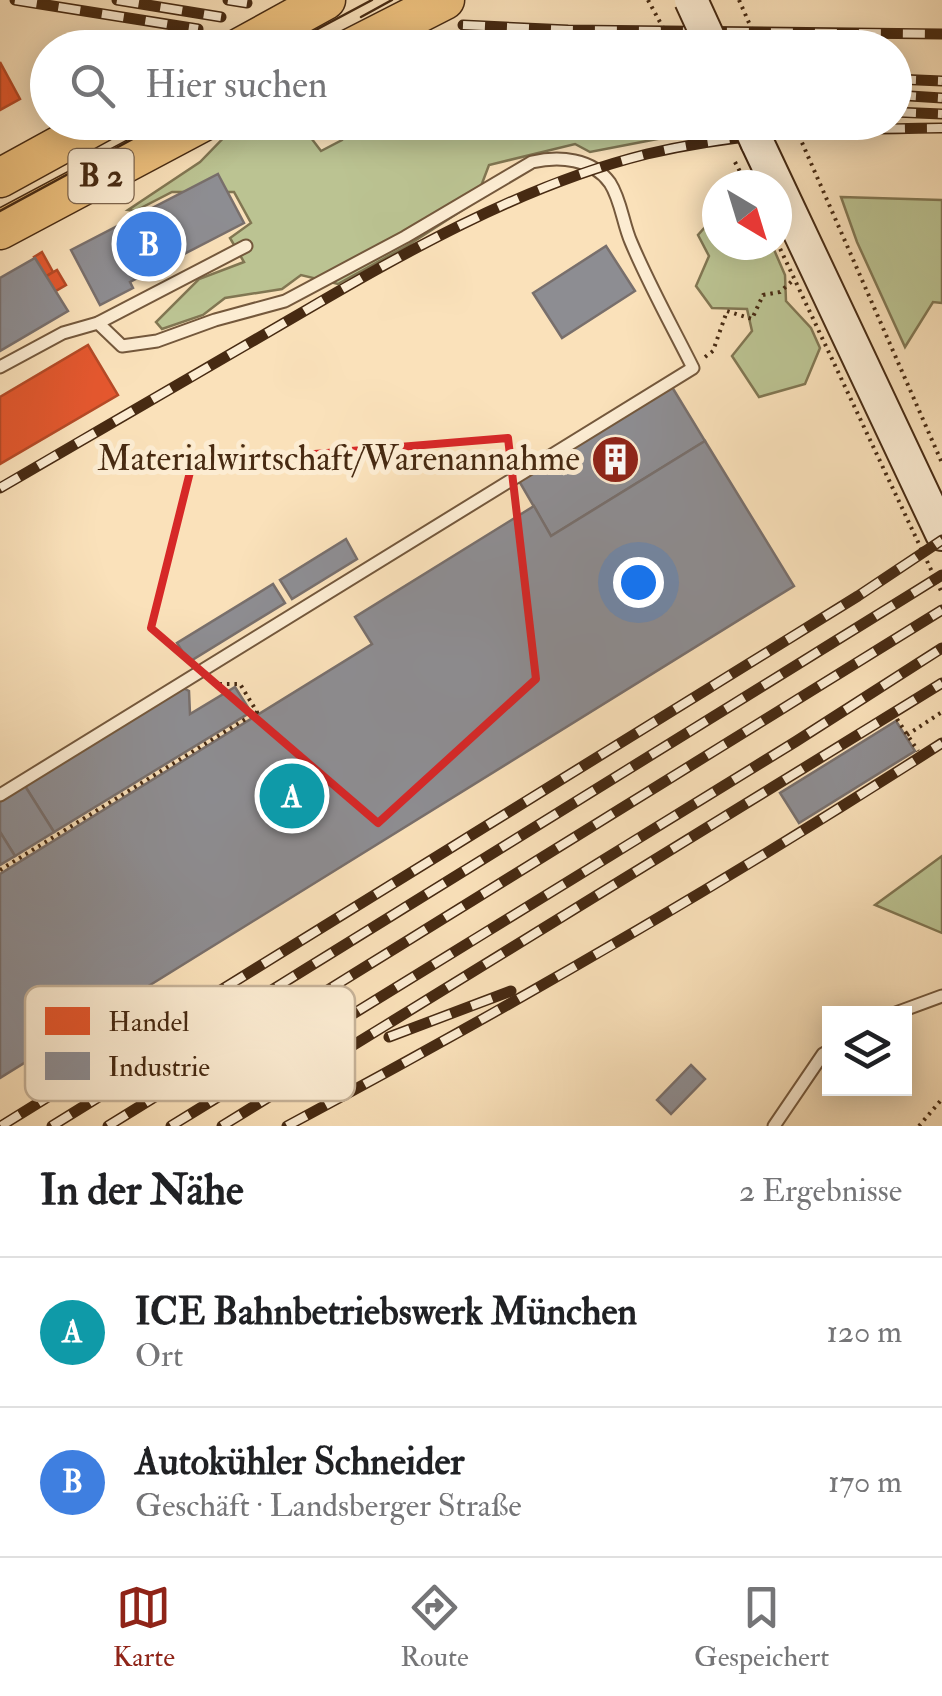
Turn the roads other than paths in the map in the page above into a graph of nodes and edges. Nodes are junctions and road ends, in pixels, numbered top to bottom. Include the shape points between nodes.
1 (326, 0) edge
2 (445, 0) edge
3 (691, 0) edge
4 (272, 30) edge
5 (386, 30) edge
6 (705, 30) edge
7 (69, 140) edge
8 (169, 140) edge
9 (756, 140) edge
10 (0, 178) edge
11 (0, 230) edge
12 (246, 246) dead end
13 (98, 323) junction
14 (0, 367) edge
15 (942, 534) edge
16 (0, 795) edge
17 (942, 996) edge
18 (912, 1007) edge
19 (822, 1055) edge
20 (774, 1126) edge

1 - 4 main road
2 - 5 main road
3 - 6 main road, bridge
7 - 10 main road, B 2
8 - 11 main road, B 2
9 - 15 main road, bridge
12 - 13 lane
13 - 14 lane via 63,332
13 - 16 lane via 122,346 285,301 532,162 552,158 574,160 609,183 693,368
17 - 18 lane
19 - 20 lane

